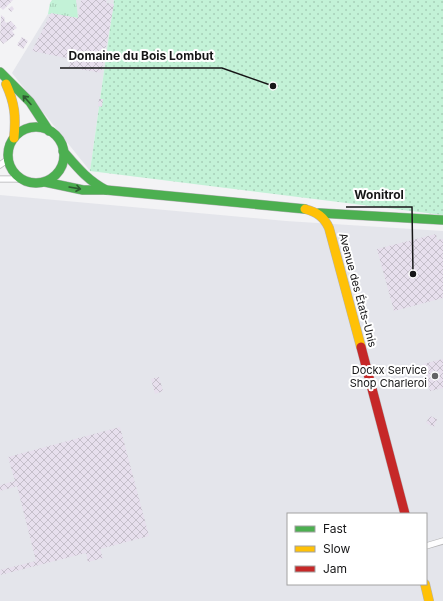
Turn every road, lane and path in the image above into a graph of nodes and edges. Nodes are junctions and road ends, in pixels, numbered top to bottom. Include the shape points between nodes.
1 (0, 72) edge
2 (49, 131) junction
3 (14, 138) junction
4 (63, 151) junction
5 (8, 159) junction
6 (0, 165) edge
7 (0, 179) edge
8 (22, 180) junction
9 (46, 182) junction
10 (106, 190) junction
11 (319, 213) junction
12 (443, 220) edge
13 (405, 513) edge
14 (443, 541) edge
15 (427, 546) edge
16 (425, 585) edge
17 (429, 601) edge

2 -> 1 street via 30,102
1 - 3 street via 14,99
2 - 3 street via 34,128 20,132
2 - 4 street via 58,140
3 - 5 street via 9,148
4 - 9 street via 60,170
4 - 10 street via 86,178
5 - 6 lane
5 - 8 street via 10,167
7 - 8 lane
8 - 9 street via 29,183
9 -> 10 street via 74,189
10 - 11 street via 304,208
11 - 12 street
11 - 13 street, Avenue des États-Unis via 329,228
14 - 15 lane
16 - 17 street

